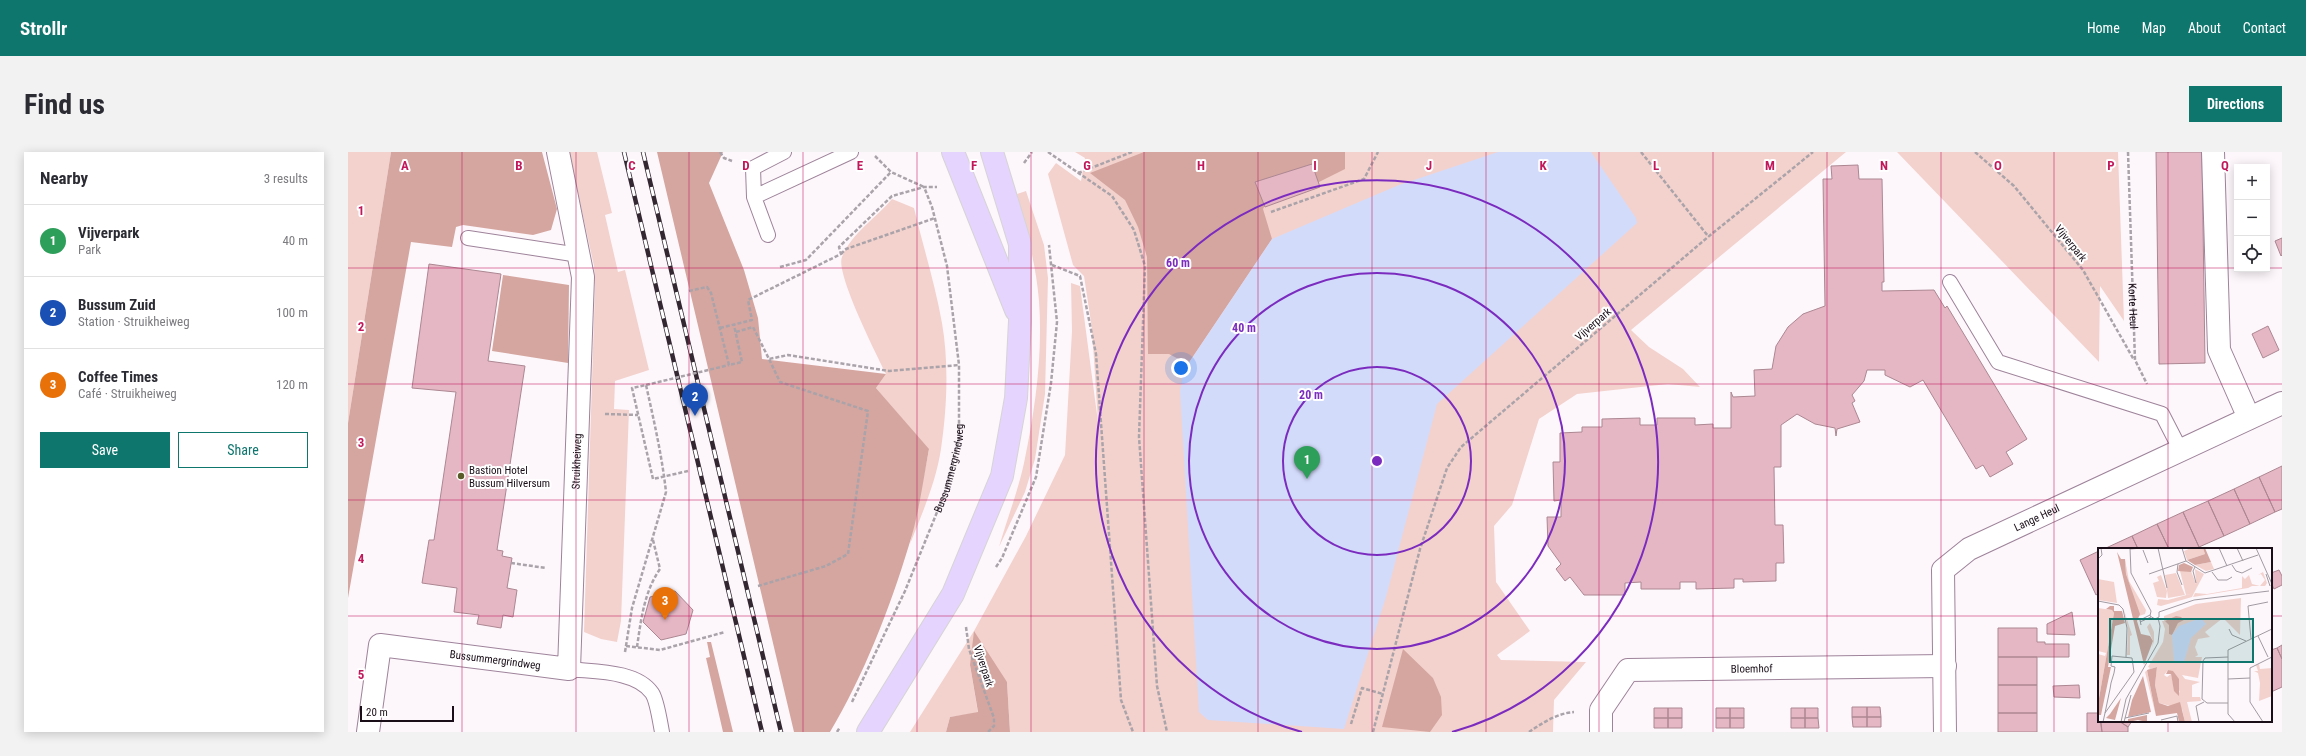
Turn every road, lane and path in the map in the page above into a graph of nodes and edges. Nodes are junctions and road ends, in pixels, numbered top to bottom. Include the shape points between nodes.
1 (558, 152) edge
2 (784, 152) edge
3 (851, 152) edge
4 (870, 152) edge
5 (953, 152) edge
6 (992, 152) edge
7 (1032, 152) edge
8 (1048, 152) edge
9 (1132, 152) edge
10 (1378, 152) edge
11 (1641, 152) edge
12 (1813, 152) edge
13 (1975, 152) edge
14 (2128, 152) edge
15 (2213, 152) edge
16 (1023, 164) dead end
17 (891, 172) junction
18 (1078, 173) junction
19 (924, 187) junction
20 (754, 197) junction
21 (1270, 212) dead end
22 (935, 218) junction
23 (768, 235) dead end
24 (1708, 236) junction
25 (468, 238) dead end
26 (841, 254) junction
27 (579, 255) junction
28 (1052, 265) dead end
29 (780, 267) dead end
30 (1950, 282) dead end
31 (689, 291) dead end
32 (1020, 321) junction
33 (734, 325) junction
34 (720, 328) junction
35 (736, 332) junction
36 (769, 359) junction
37 (2135, 360) junction
38 (729, 365) junction
39 (959, 365) junction
40 (646, 385) junction
41 (2282, 403) edge
42 (2162, 414) junction
43 (2249, 418) junction
44 (2180, 450) junction
45 (688, 471) dead end
46 (664, 476) junction
47 (652, 539) junction
48 (511, 563) dead end
49 (536, 566) dead end
50 (758, 586) dead end
51 (966, 626) dead end
52 (725, 632) dead end
53 (626, 646) junction
54 (637, 647) junction
55 (1945, 666) junction
56 (568, 669) junction
57 (621, 676) junction
58 (1383, 694) junction
59 (851, 704) dead end
60 (1601, 710) junction
61 (1351, 724) dead end
62 (841, 725) dead end
63 (368, 732) edge
64 (662, 732) edge
65 (837, 732) edge
66 (868, 732) edge
67 (988, 732) edge
68 (1133, 732) edge
69 (1167, 732) edge
70 (1373, 732) edge
71 (1529, 732) edge
72 (1601, 732) edge
73 (1945, 732) edge

1 - 27 street, Struikheiweg
2 - 20 lane via 753,168
3 - 20 lane
4 - 17 path
5 - 32 main road
6 - 32 main road via 1020,244
7 - 16 path
8 - 18 path
9 - 18 path
10 - 21 path via 1364,179
11 - 24 path
12 - 24 path, Vijverpark
13 - 37 path, Vijverpark via 2014,186 2083,270
14 - 37 path, Korte Heul
15 - 43 street via 2218,350
17 - 19 path
17 - 29 path via 806,260
18 - 69 path via 1112,196 1134,230 1145,266 1139,437 1157,686
19 - 22 path, Bussummergrindweg
19 - 26 path via 892,196 840,248
20 - 23 lane
22 - 26 path via 846,249
22 - 39 path, Bussummergrindweg via 947,266
24 - 58 path, Vijverpark via 1461,447 1447,468 1420,549
25 - 27 lane
26 - 33 path via 748,300 752,320
27 - 56 street, Struikheiweg via 583,277
28 - 68 path via 1080,276 1096,354 1121,700
30 - 42 lane via 1998,362
31 - 34 path via 707,287
32 - 66 main road via 1016,398 1002,476 953,594
33 - 34 path
33 - 35 path
34 - 38 path
35 - 36 path via 753,327
35 - 38 path via 742,362
36 - 39 path via 788,355 889,371
36 - 50 path via 780,382 868,411 848,554 826,566
37 - 42 path, Korte Heul
38 - 40 path, bridge
39 - 59 path, Bussummergrindweg via 959,438 946,490 905,592
40 - 46 path via 661,450
40 - 46 path via 632,388 653,479
41 - 43 street, Lange Heul
42 - 44 lane
43 - 44 street, Lange Heul
44 - 55 street, Lange Heul via 1969,549 1943,570
45 - 46 path
46 - 47 path via 666,492
47 - 53 path via 632,608
47 - 54 path via 660,569 652,580 642,613
48 - 49 path
51 - 67 path, Vijverpark via 969,649 994,718 994,726
52 - 54 path via 660,650
53 - 54 path
53 - 57 path
55 - 60 street, Bloemhof via 1628,670
55 - 73 street, Lange Heul
56 - 57 lane, Bussummergrindweg
56 - 63 street, Bussummergrindweg via 380,645
57 - 64 lane, Bussummergrindweg via 641,682 653,694
58 - 61 path via 1362,688
58 - 70 path, Vijverpark
60 - 71 path via 1567,713 1542,723
60 - 72 street
62 - 65 path

